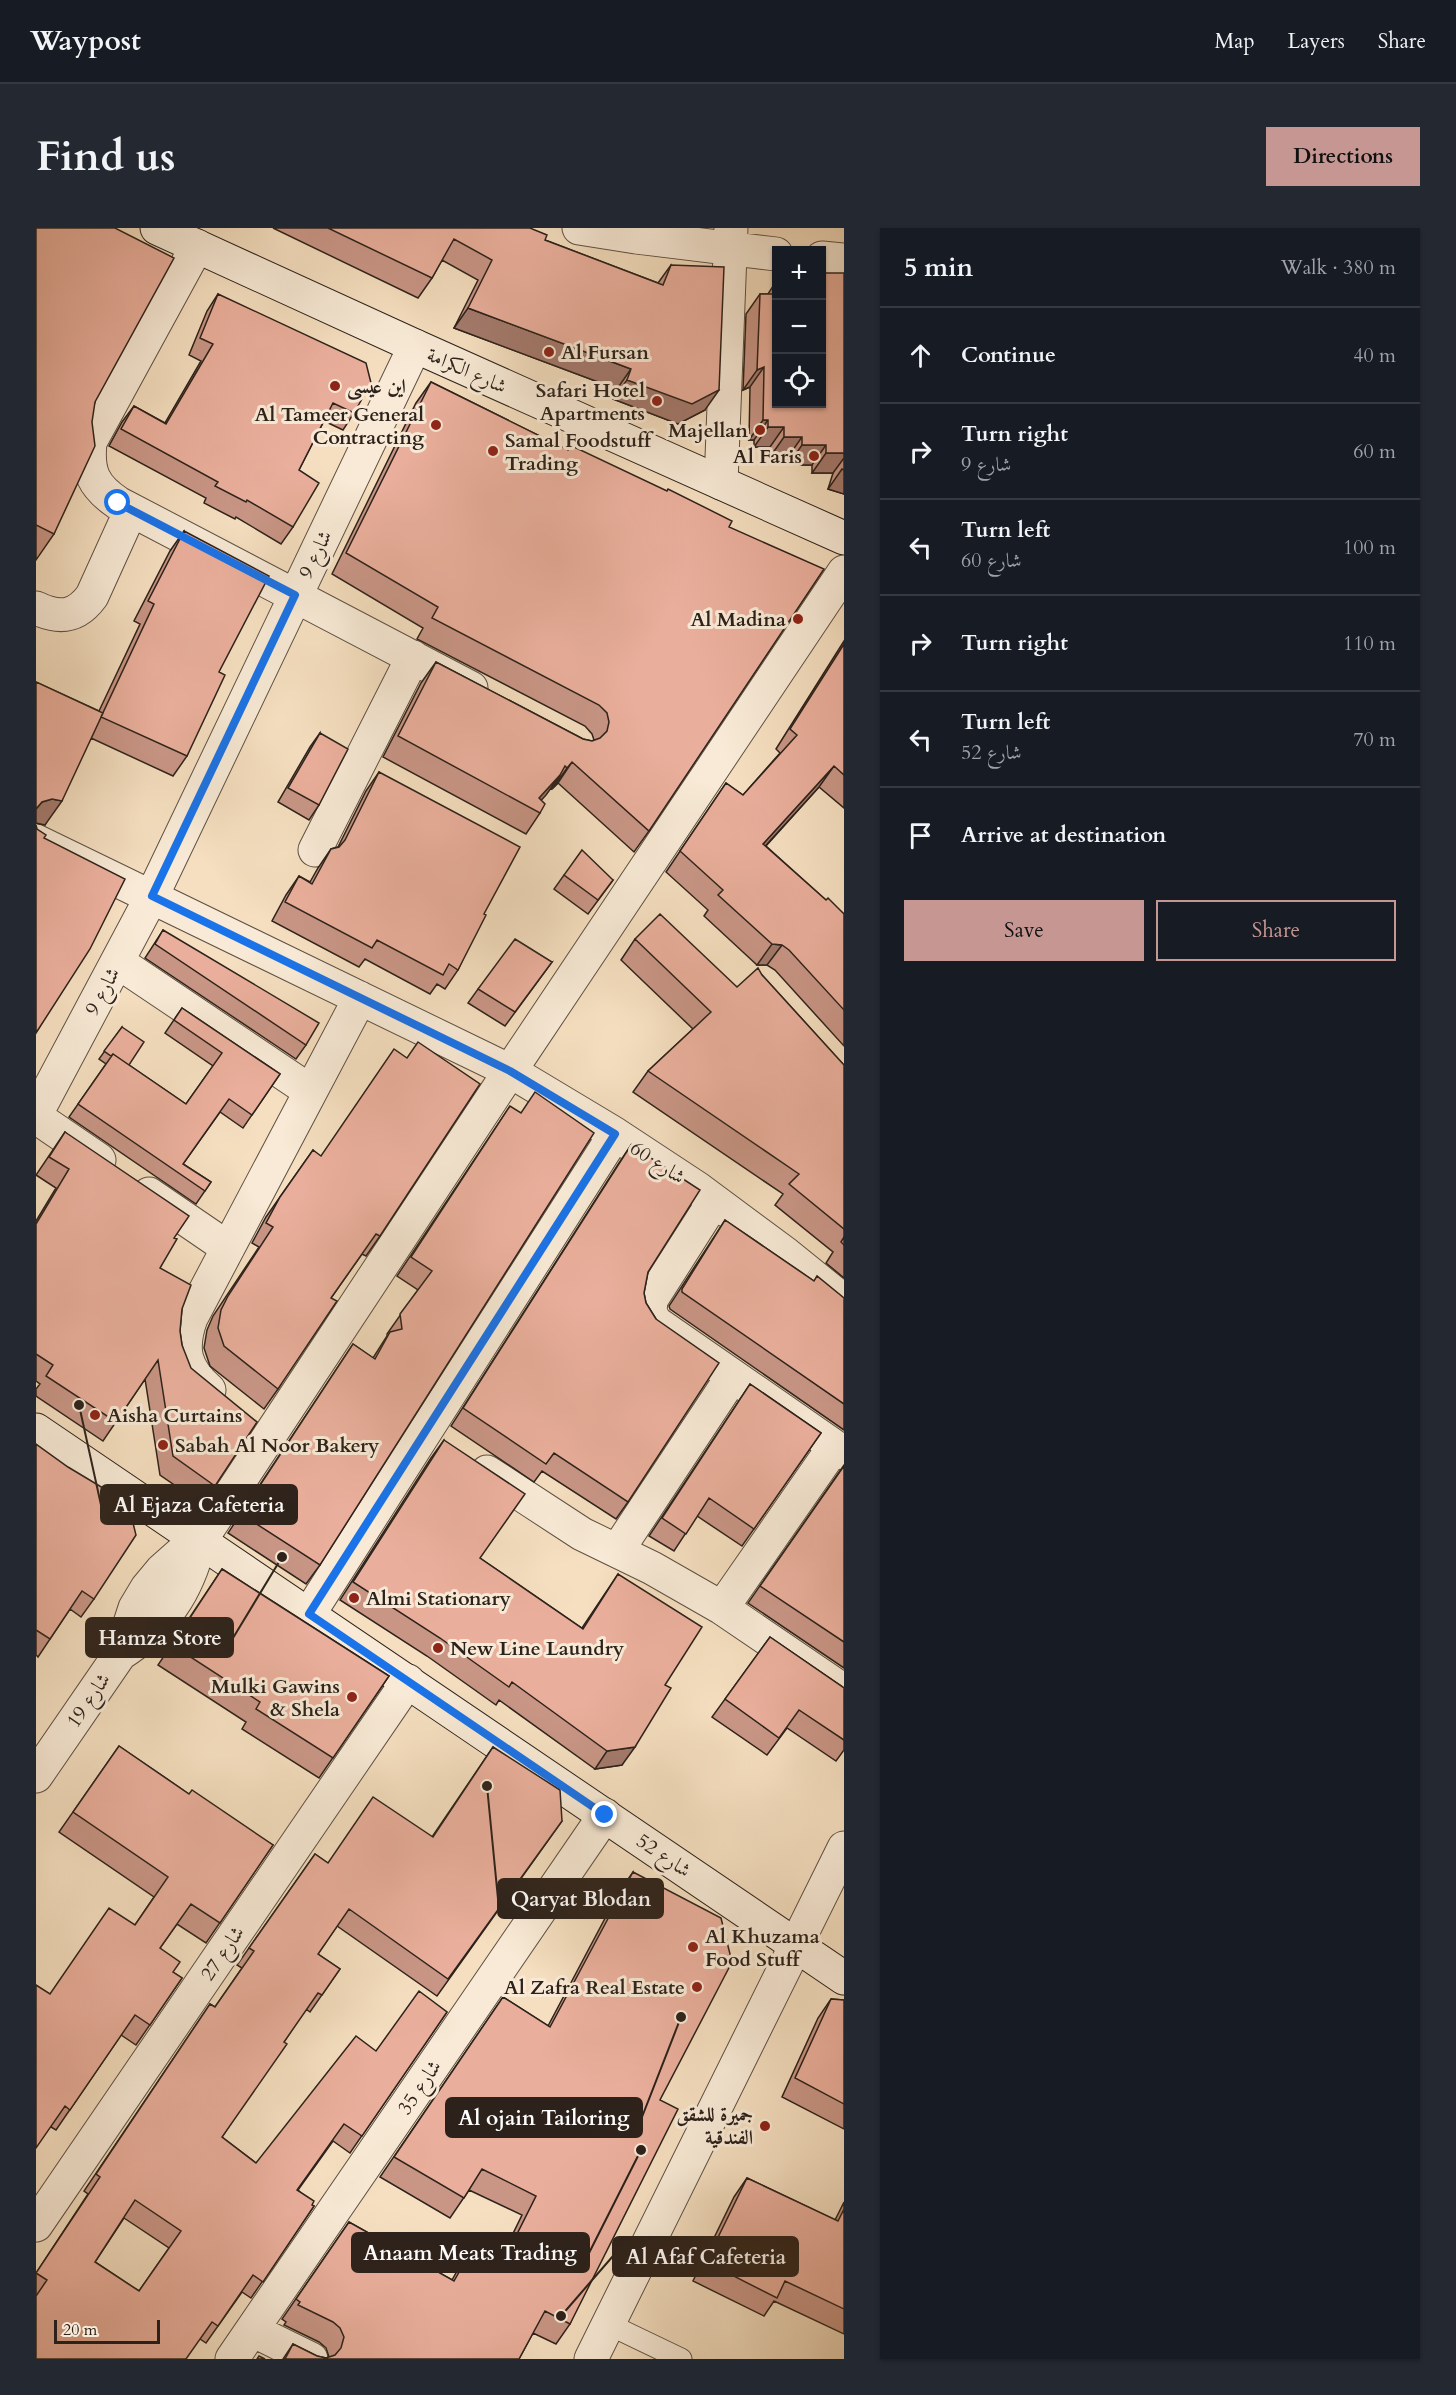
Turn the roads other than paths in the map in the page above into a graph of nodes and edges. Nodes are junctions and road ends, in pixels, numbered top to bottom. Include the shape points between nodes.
1 (157, 228) edge
2 (579, 228) edge
3 (636, 233) edge
4 (730, 239) edge
5 (197, 246) junction
6 (772, 252) edge
7 (826, 258) edge
8 (844, 260) edge
9 (415, 346) junction
10 (721, 483) junction
11 (131, 510) junction
12 (844, 538) edge
13 (844, 572) edge
14 (295, 595) junction
15 (36, 608) edge
16 (413, 657) junction
17 (494, 700) edge
18 (36, 841) edge
19 (315, 850) dead end
20 (152, 896) junction
21 (118, 962) junction
22 (360, 998) junction
23 (510, 1071) junction
24 (310, 1091) junction
25 (36, 1116) edge
26 (615, 1134) junction
27 (714, 1201) junction
28 (228, 1248) junction
29 (844, 1301) edge
30 (732, 1377) junction
31 (36, 1430) edge
32 (425, 1431) junction
33 (269, 1437) junction
34 (839, 1450) edge
35 (200, 1541) junction
36 (617, 1551) junction
37 (722, 1608) junction
38 (309, 1614) junction
39 (408, 1681) junction
40 (844, 1691) edge
41 (36, 1776) edge
42 (605, 1815) junction
43 (844, 1848) edge
44 (796, 1944) junction
45 (844, 1978) edge
46 (36, 2224) edge
47 (608, 2324) junction
48 (252, 2330) junction
49 (232, 2359) edge
50 (311, 2359) edge
51 (591, 2359) edge
52 (681, 2359) edge

1 - 5 street, شارع الكرامة
2 - 3 street
3 - 4 street
4 - 6 street
4 - 10 street
5 - 9 street, شارع الكرامة
5 - 11 street via 90,442 88,460 92,477 103,493
7 - 8 street
9 - 10 street, شارع الكرامة
9 - 14 street, شارع 9
10 - 12 street, شارع الكرامة
11 - 14 street
11 - 15 street via 85,606 64,616
13 - 23 street
14 - 16 street
14 - 20 street, شارع 9
16 - 17 street
16 - 19 street via 368,771
18 - 20 street, شارع 60
20 - 21 street, شارع 9
20 - 22 street, شارع 60
21 - 24 street
21 - 25 street, شارع 9
22 - 23 street, شارع 60
22 - 24 street
23 - 26 street, شارع 60
23 - 33 street
24 - 28 street
25 - 28 street
26 - 27 street, شارع 60
26 - 32 street
27 - 29 street, شارع 60
27 - 30 street via 651,1300 650,1312 664,1330
28 - 33 street via 185,1335 188,1365 195,1378
30 - 34 street
30 - 36 street
31 - 35 street, شارع 52
32 - 36 street via 552,1515
32 - 38 street
33 - 35 street
34 - 37 street
35 - 38 street, شارع 52
35 - 41 street, شارع 19 via 162,1569 147,1588 135,1608 120,1654
36 - 37 street
37 - 40 street
38 - 39 street, شارع 52
39 - 42 street, شارع 52
39 - 46 street, شارع 27
42 - 44 street, شارع 52
42 - 48 street, شارع 35
43 - 44 street
44 - 45 street, شارع 52
44 - 47 street
47 - 51 street
47 - 52 lane
48 - 49 street, شارع 35
48 - 50 street

